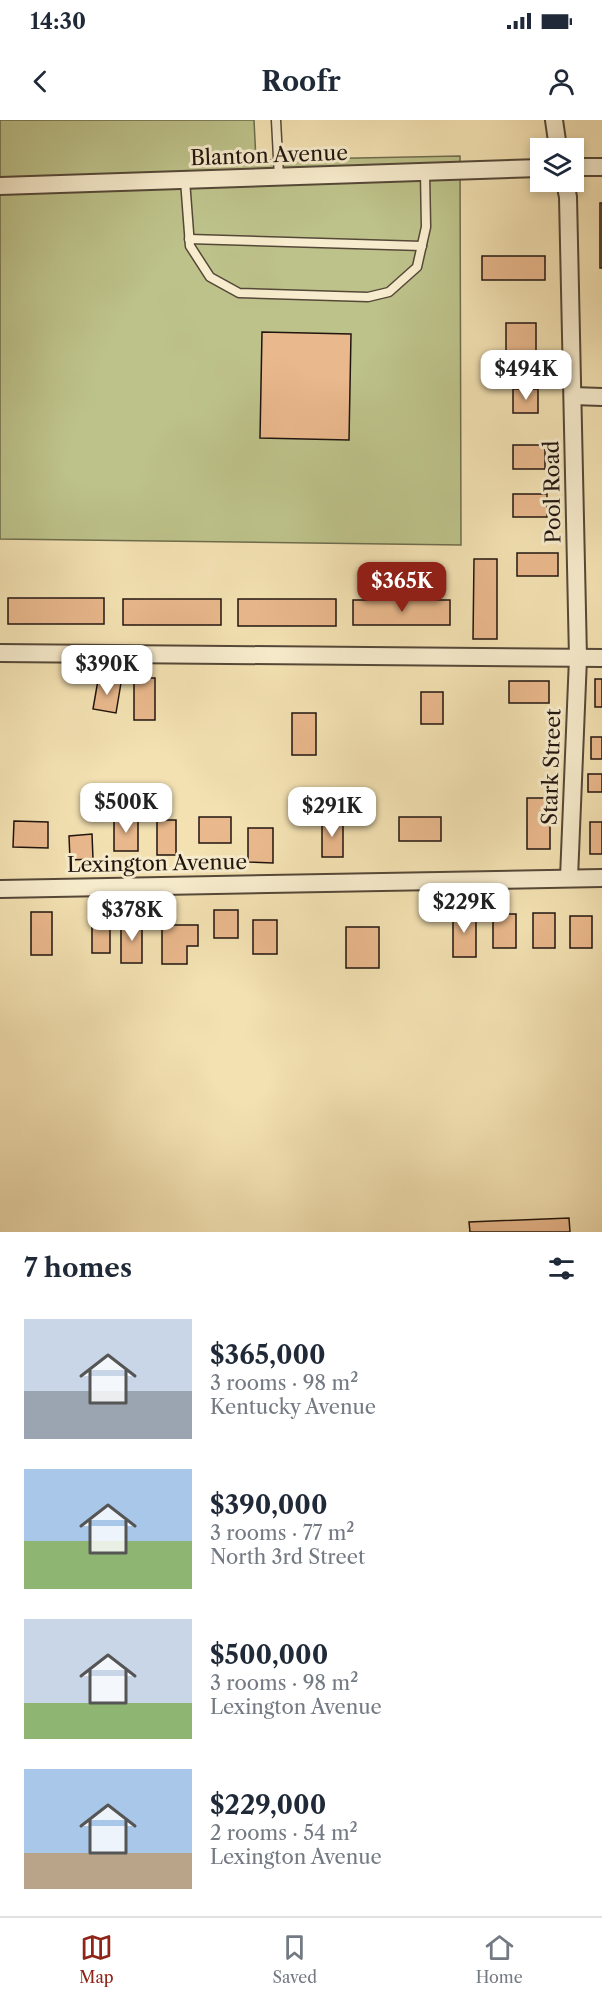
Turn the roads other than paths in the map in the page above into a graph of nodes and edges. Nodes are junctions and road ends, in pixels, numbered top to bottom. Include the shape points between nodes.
1 (276, 120) edge
2 (554, 120) edge
3 (557, 138) edge
4 (584, 167) edge
5 (602, 167) edge
6 (530, 168) edge
7 (425, 172) junction
8 (279, 177) junction
9 (185, 180) junction
10 (0, 186) edge
11 (567, 192) edge
12 (189, 239) junction
13 (422, 246) junction
14 (573, 396) junction
15 (602, 397) edge
16 (0, 653) edge
17 (578, 658) junction
18 (602, 658) edge
19 (569, 878) junction
20 (602, 878) edge
21 (0, 889) edge

1 - 8 lane
2 - 3 street
4 - 5 street
6 - 7 street, Blanton Avenue
7 - 8 street, Blanton Avenue
7 - 13 lane via 426,227
8 - 9 street, Blanton Avenue
9 - 10 street, Blanton Avenue
9 - 12 lane
11 - 14 street, Pool Road
12 - 13 lane
12 - 13 lane via 210,278 239,293 368,297 389,292 417,267
14 - 15 street
14 - 17 street, Pool Road
16 - 17 street
17 - 18 street
17 - 19 street, Stark Street
19 - 20 street, Lexington Avenue
19 - 21 street, Lexington Avenue

